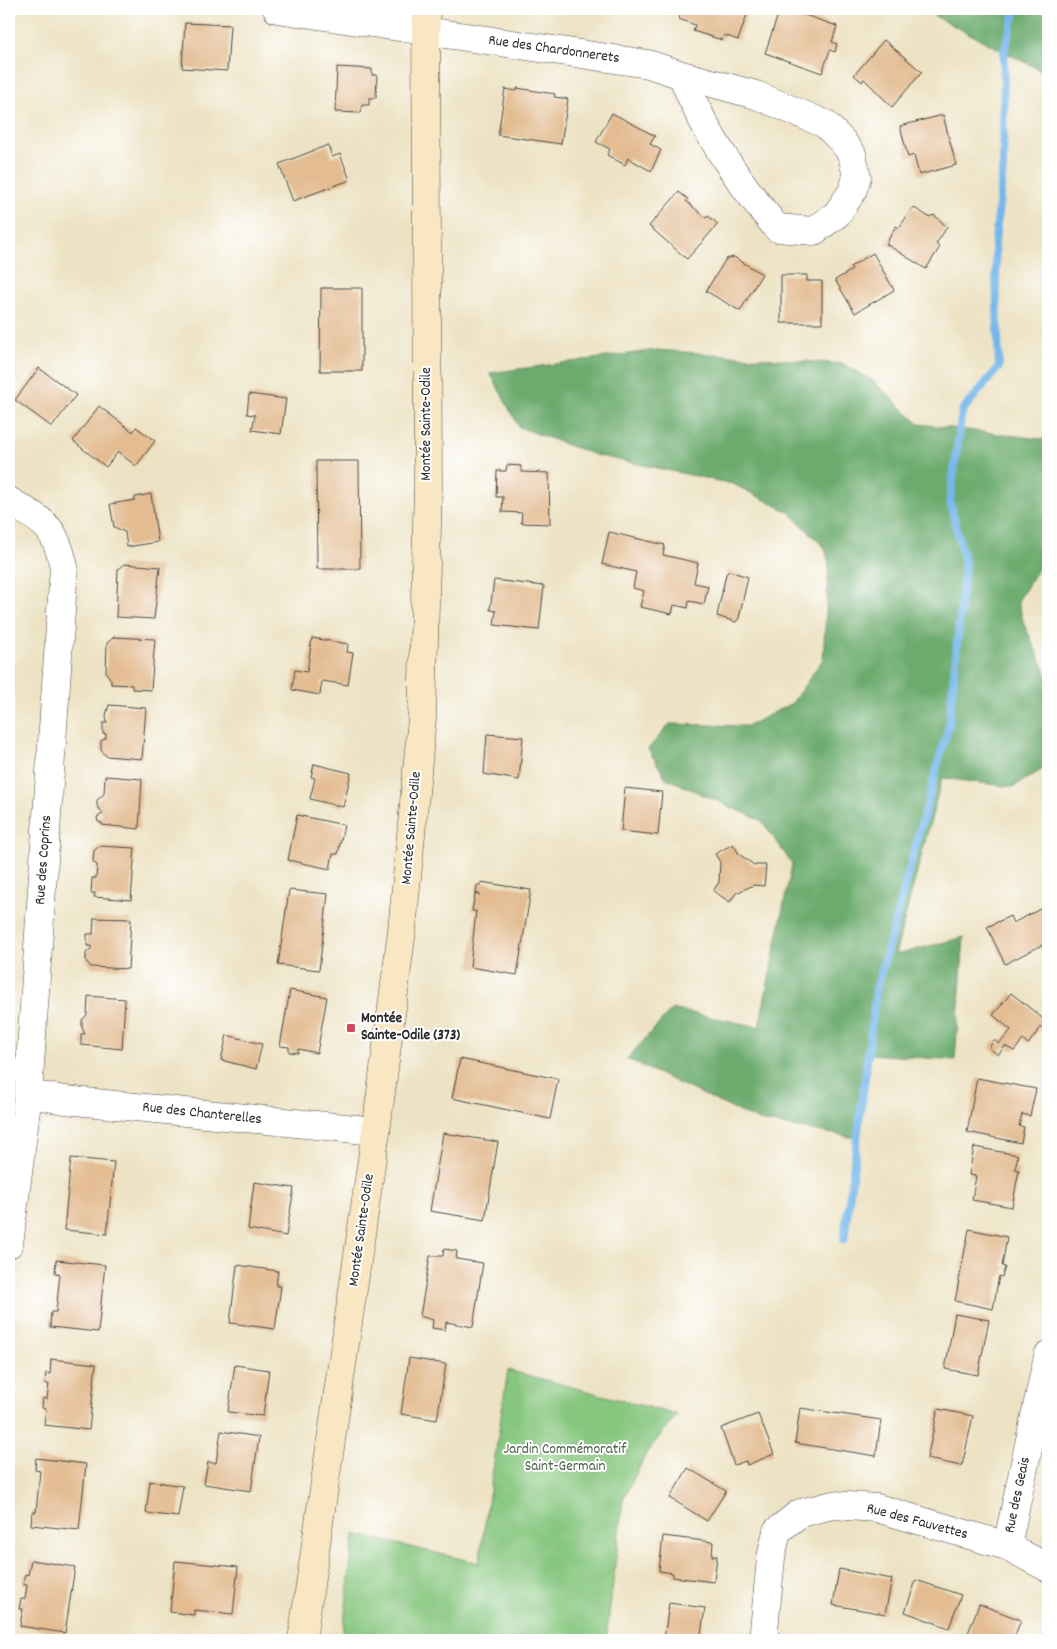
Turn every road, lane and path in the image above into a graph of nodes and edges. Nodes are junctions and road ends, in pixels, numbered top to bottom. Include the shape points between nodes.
1 (277, 9) edge
2 (425, 20) edge
3 (682, 75) junction
4 (9, 501) edge
5 (28, 1094) junction
6 (376, 1131) junction
7 (9, 1244) edge
8 (1048, 1356) edge
9 (1007, 1546) junction
10 (1048, 1568) edge
11 (302, 1640) edge
12 (763, 1640) edge

1 - 2 street, Rue des Chardonnerets
2 - 3 street, Rue des Chardonnerets via 648,64
2 - 6 main road, Montée Sainte-Odile via 428,486 422,718 402,930
3 - 3 street, Rue des Chardonnerets via 693,106 748,194 777,228 814,231 837,214 852,192 857,177 852,154 825,124 756,95
4 - 5 street, Rue des Coprins via 48,528 60,546 64,567
5 - 6 street, Rue des Chanterelles
5 - 7 street, Rue des Coprins
6 - 11 main road, Montée Sainte-Odile
8 - 9 street, Rue des Geais
9 - 10 street, Rue des Fauvettes
9 - 12 street, Rue des Fauvettes via 877,1508 833,1505 800,1513 777,1531 771,1558

